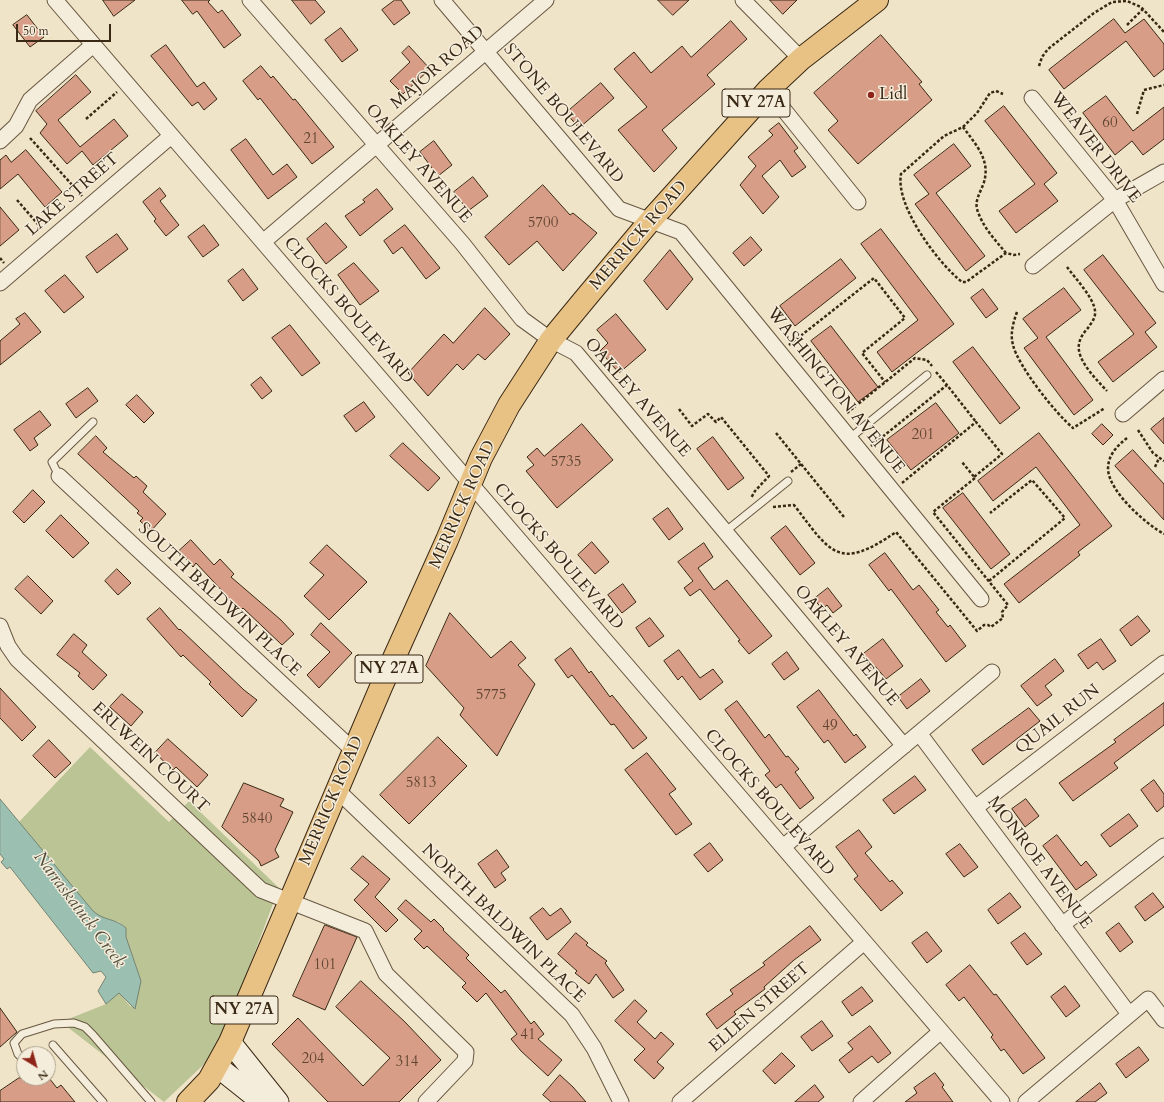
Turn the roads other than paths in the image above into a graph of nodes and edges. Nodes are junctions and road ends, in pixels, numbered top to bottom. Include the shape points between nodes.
1 (55, 0) edge
2 (250, 0) edge
3 (442, 0) edge
4 (546, 0) edge
5 (743, 0) edge
6 (877, 0) edge
7 (93, 45) junction
8 (486, 52) junction
9 (801, 59) junction
10 (768, 90) junction
11 (1032, 98) dead end
12 (171, 136) junction
13 (0, 141) edge
14 (376, 146) junction
15 (1164, 172) edge
16 (1115, 200) junction
17 (858, 202) dead end
18 (650, 221) junction
19 (263, 242) junction
20 (1033, 266) dead end
21 (0, 283) edge
22 (1164, 284) edge
23 (551, 340) junction
24 (927, 375) dead end
25 (1164, 380) edge
26 (1123, 414) dead end
27 (93, 422) dead end
28 (850, 438) junction
29 (59, 476) joint
30 (788, 482) dead end
31 (470, 483) junction
32 (726, 531) junction
33 (981, 599) dead end
34 (0, 626) edge
35 (1164, 663) edge
36 (992, 672) dead end
37 (919, 733) junction
38 (904, 746) junction
39 (354, 751) junction
40 (337, 790) junction
41 (975, 808) junction
42 (1164, 846) edge
43 (783, 847) junction
44 (290, 900) junction
45 (1062, 925) junction
46 (864, 942) junction
47 (1129, 1014) junction
48 (1164, 1020) edge
49 (941, 1031) junction
50 (230, 1042) junction
51 (53, 1045) dead end
52 (16, 1048) edge
53 (218, 1067) junction
54 (150, 1101) edge
55 (103, 1102) edge
56 (188, 1102) edge
57 (262, 1102) edge
58 (278, 1102) edge
59 (426, 1102) edge
60 (622, 1102) edge
61 (680, 1102) edge
62 (861, 1102) edge
63 (1002, 1102) edge
64 (1026, 1102) edge

1 - 7 street, CLOCKS BOULEVARD
2 - 14 street, OAKLEY AVENUE
3 - 8 street, STONE BOULEVARD
4 - 8 street, MAJOR ROAD
5 - 9 street
6 - 9 main road, MERRICK ROAD / NY 27A
7 - 12 street, CLOCKS BOULEVARD
7 - 13 street via 30,100 16,126
8 - 14 street, MAJOR ROAD
8 - 18 street, STONE BOULEVARD via 619,209
9 - 10 main road, MERRICK ROAD / NY 27A
10 - 17 street
10 - 18 main road, MERRICK ROAD / NY 27A
11 - 16 street, WEAVER DRIVE
12 - 19 street, CLOCKS BOULEVARD
12 - 21 street, LAKE STREET
14 - 19 street, MAJOR ROAD
14 - 23 street, OAKLEY AVENUE via 462,243 522,319
15 - 16 street
16 - 20 street
16 - 22 street, WEAVER DRIVE
18 - 23 main road, MERRICK ROAD / NY 27A
18 - 28 street, WASHINGTON AVENUE via 681,232
19 - 31 street, CLOCKS BOULEVARD
23 - 31 main road, MERRICK ROAD / NY 27A via 509,405 480,458
23 - 32 street, OAKLEY AVENUE via 576,353
24 - 28 lane
25 - 26 street
27 - 29 lane via 52,462
28 - 33 street, WASHINGTON AVENUE
29 - 39 street, SOUTH BALDWIN PLACE
30 - 32 lane
31 - 39 main road, MERRICK ROAD / NY 27A
31 - 43 street, CLOCKS BOULEVARD
32 - 38 street, OAKLEY AVENUE
34 - 44 street, ERLWEIN COURT via 8,646 17,659 261,890
35 - 41 street, QUAIL RUN
36 - 37 street
37 - 38 street
37 - 41 street, MONROE AVENUE
38 - 43 street
39 - 40 main road, MERRICK ROAD / NY 27A
40 - 44 main road, MERRICK ROAD / NY 27A
40 - 60 street, NORTH BALDWIN PLACE via 572,1016 594,1048
41 - 45 street, MONROE AVENUE
42 - 45 street
43 - 46 street, CLOCKS BOULEVARD
44 - 50 main road, MERRICK ROAD / NY 27A
44 - 59 street, ERLWEIN COURT via 365,931 386,974 466,1057
45 - 47 street, MONROE AVENUE
46 - 49 street, CLOCKS BOULEVARD
46 - 61 street, ELLEN STREET
47 - 48 street via 1148,998
47 - 64 street
49 - 62 street
49 - 63 street, CLOCKS BOULEVARD
50 - 53 main road, MERRICK ROAD / NY 27A
50 - 58 main road
51 - 55 lane
52 - 54 lane via 14,1043 22,1034 54,1024 74,1023 85,1027
53 - 56 main road, MERRICK ROAD / NY 27A
53 - 57 main road

